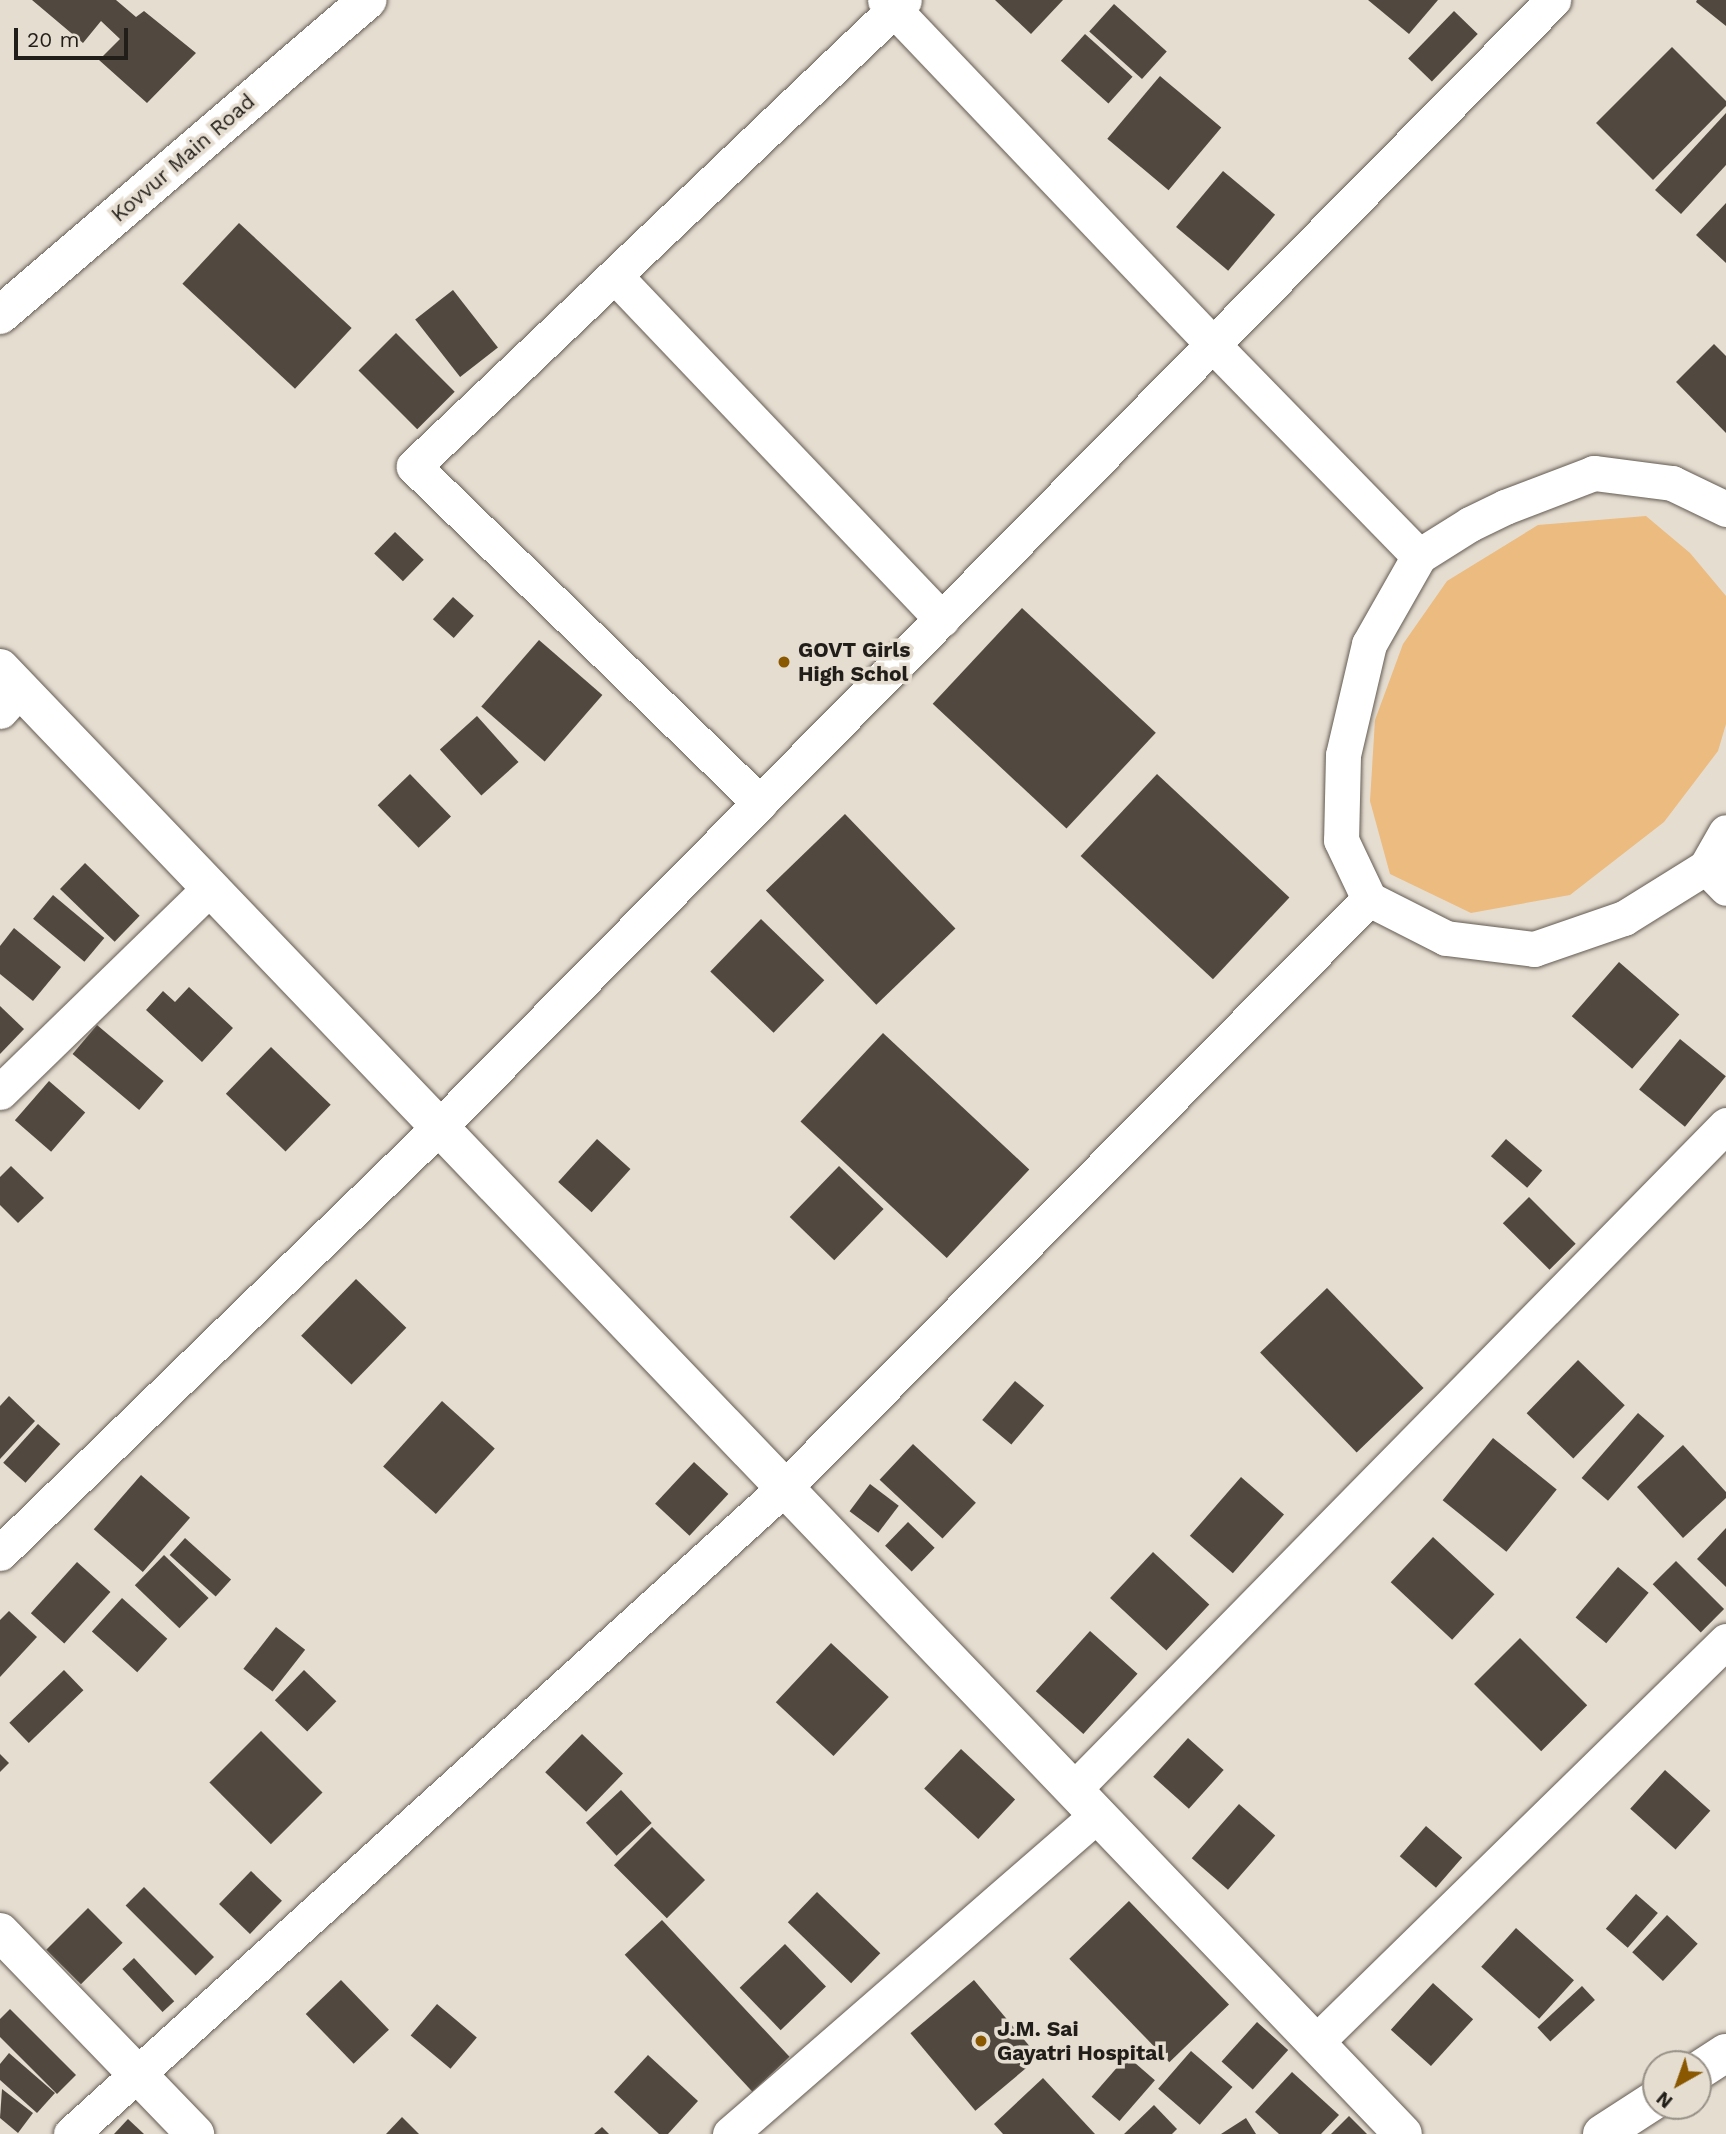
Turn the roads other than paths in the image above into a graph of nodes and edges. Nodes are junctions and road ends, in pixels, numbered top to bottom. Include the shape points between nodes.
1 (366, 0) edge
2 (1553, 0) edge
3 (895, 3) edge
4 (615, 276) junction
5 (0, 315) edge
6 (1213, 345) junction
7 (1726, 509) edge
8 (1419, 556) junction
9 (942, 619) junction
10 (7, 690) edge
11 (760, 803) junction
12 (1726, 831) edge
13 (1716, 878) edge
14 (210, 888) junction
15 (1369, 899) junction
16 (0, 1092) edge
17 (1726, 1125) edge
18 (439, 1127) junction
19 (785, 1488) junction
20 (0, 1553) edge
21 (1726, 1641) edge
22 (1085, 1802) junction
23 (0, 1932) edge
24 (1315, 2043) junction
25 (138, 2075) junction
26 (1642, 2108) edge
27 (71, 2134) edge
28 (195, 2134) edge
29 (730, 2134) edge
30 (1403, 2134) edge
31 (1602, 2134) edge

1 - 5 street, Kovvur Main Road
2 - 6 street
3 - 4 street
3 - 6 street
4 - 9 street
4 - 11 street via 414,466
6 - 8 street
6 - 9 street
7 - 8 street via 1672,483 1594,473 1493,512
8 - 15 street via 1369,644 1343,754 1341,840
9 - 11 street
10 - 14 street
11 - 18 street
12 - 13 street
13 - 15 street via 1624,918 1534,949 1446,938
14 - 16 street
14 - 18 street
15 - 19 street
17 - 22 street
18 - 19 street
18 - 20 street
19 - 22 street
19 - 25 street
21 - 24 street
22 - 24 street
22 - 29 street
23 - 25 street
24 - 30 street
25 - 27 street
25 - 28 street
26 - 31 street

